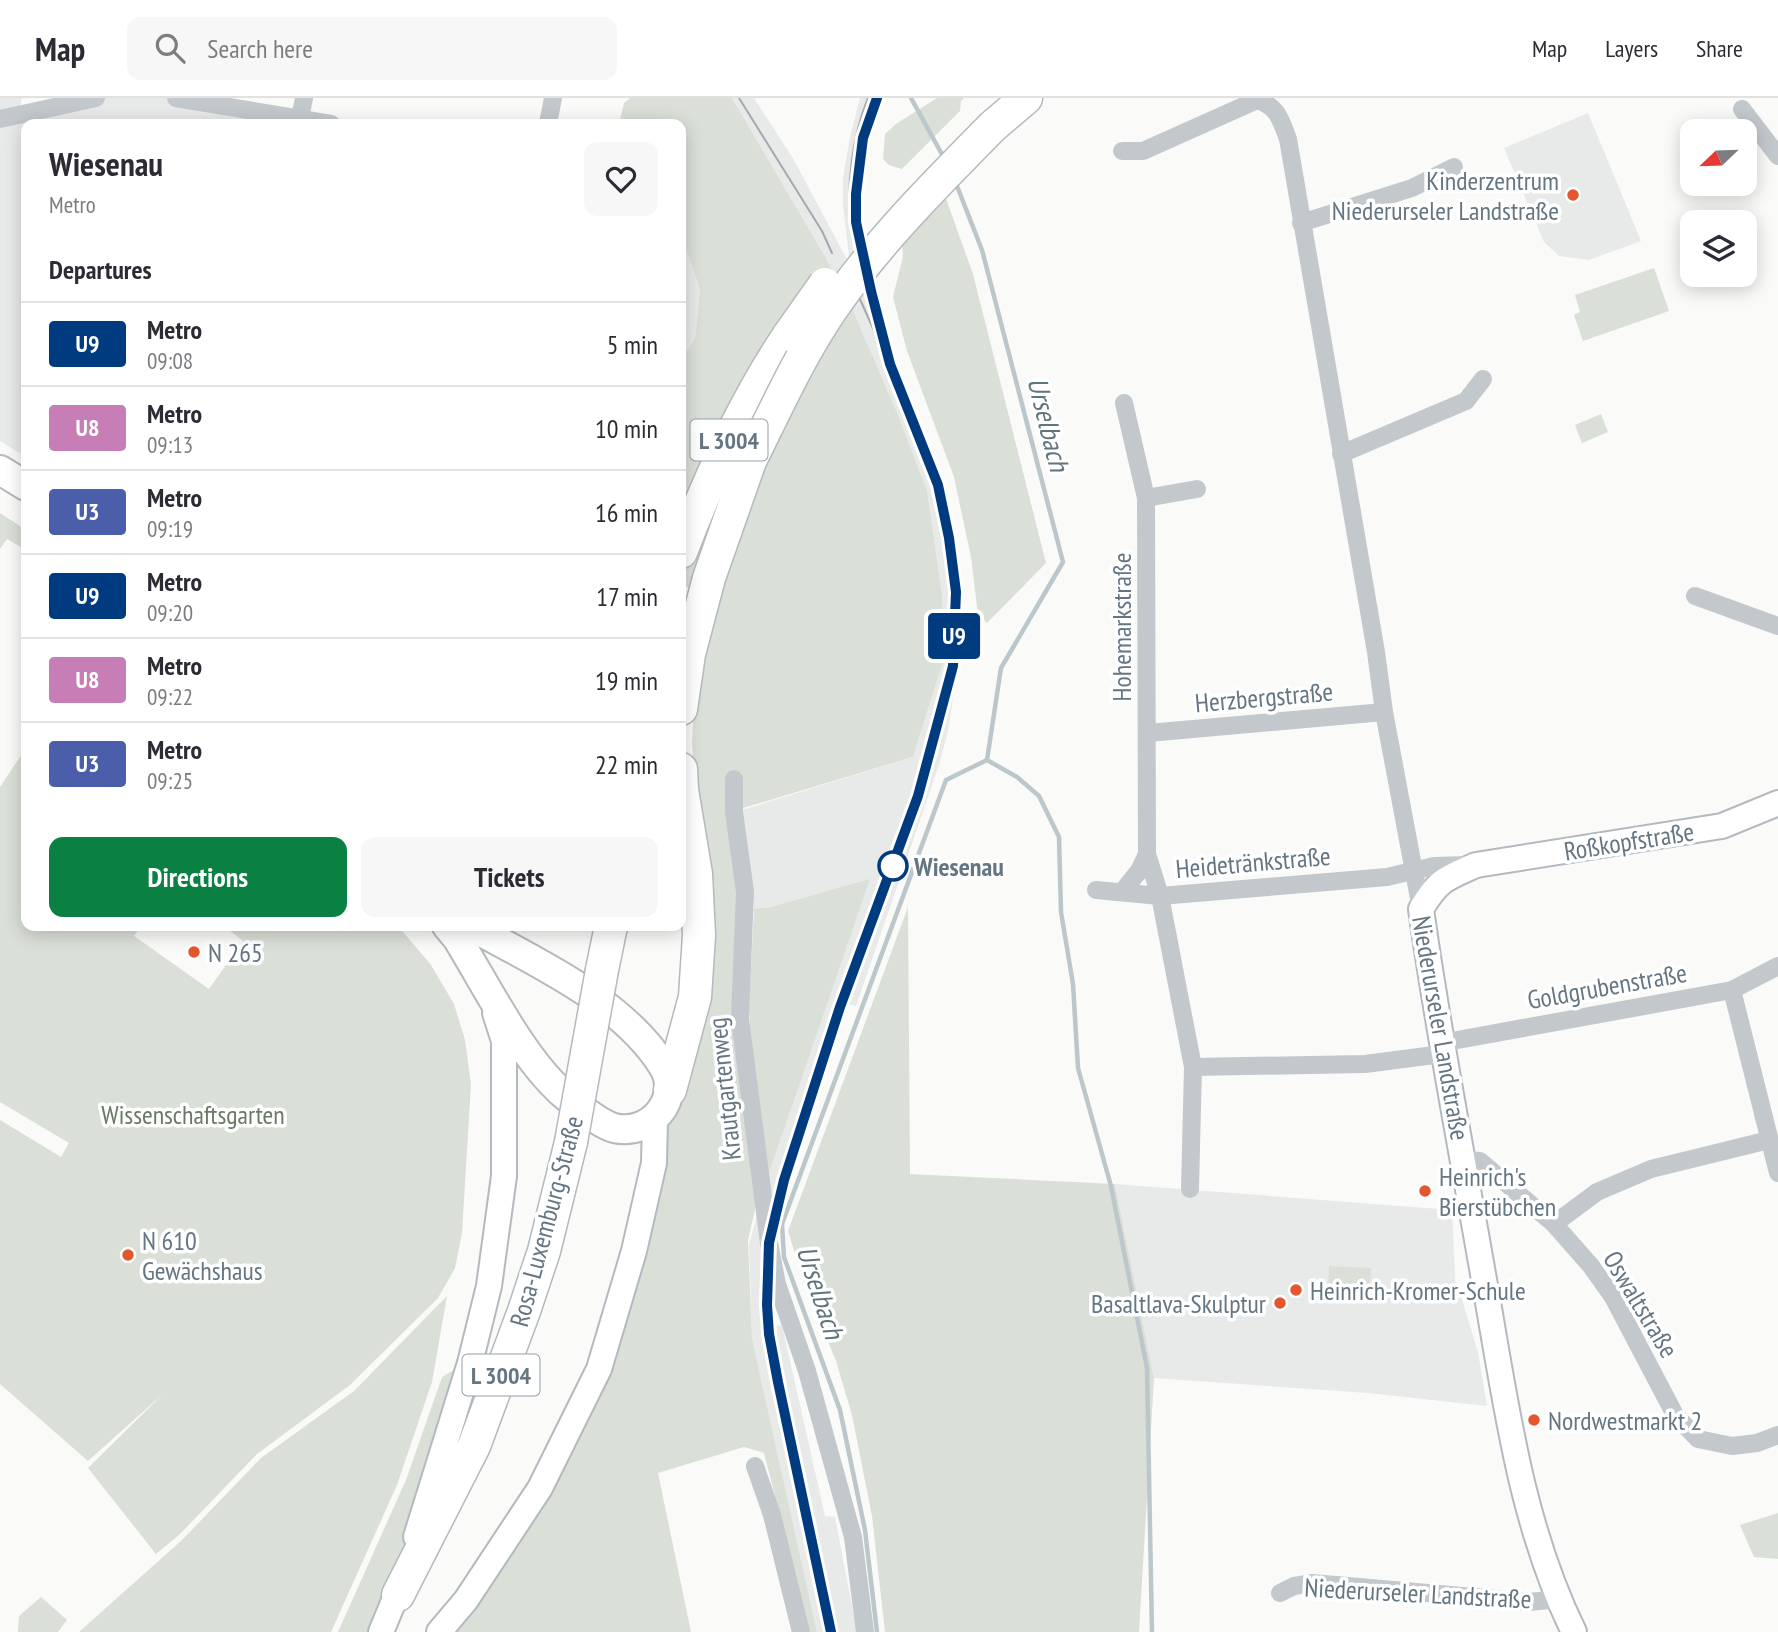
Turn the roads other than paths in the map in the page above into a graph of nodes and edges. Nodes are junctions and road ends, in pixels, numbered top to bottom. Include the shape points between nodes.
1 (96, 98) edge
2 (176, 98) edge
3 (304, 98) edge
4 (553, 98) edge
5 (1026, 98) edge
6 (1742, 109) dead end
7 (989, 111) edge
8 (300, 118) junction
9 (0, 119) edge
10 (305, 119) edge
11 (549, 119) edge
12 (1122, 151) dead end
13 (1778, 156) edge
14 (1454, 167) dead end
15 (1301, 223) junction
16 (1483, 379) dead end
17 (1125, 403) dead end
18 (1341, 454) junction
19 (0, 470) edge
20 (21, 482) edge
21 (1197, 489) dead end
22 (0, 491) edge
23 (1146, 498) junction
24 (21, 503) edge
25 (695, 568) edge
26 (1695, 596) dead end
27 (686, 605) edge
28 (1778, 626) edge
29 (686, 675) edge
30 (1384, 712) junction
31 (1148, 733) junction
32 (734, 779) dead end
33 (1778, 803) edge
34 (686, 814) edge
35 (1147, 854) junction
36 (1476, 865) junction
37 (1414, 870) junction
38 (1096, 890) dead end
39 (1122, 892) junction
40 (1160, 896) junction
41 (1421, 909) junction
42 (451, 931) edge
43 (481, 931) edge
44 (606, 943) edge
45 (1778, 966) edge
46 (487, 985) junction
47 (1732, 990) junction
48 (1442, 1048) junction
49 (1193, 1067) junction
50 (670, 1090) junction
51 (655, 1119) junction
52 (1769, 1139) junction
53 (1464, 1160) junction
54 (1778, 1173) edge
55 (1189, 1189) dead end
56 (1555, 1224) junction
57 (1778, 1434) edge
58 (755, 1466) dead end
59 (1280, 1593) dead end
60 (398, 1595) junction
61 (1557, 1599) junction
62 (381, 1632) edge
63 (439, 1632) edge
64 (802, 1632) edge
65 (865, 1632) edge
66 (1574, 1632) edge

1 - 9 street
2 - 8 street
3 - 8 street
4 - 11 street
5 - 7 highway, L 3004
6 - 13 street
7 - 25 highway, L 3004, bridge via 937,183 871,256 830,312
7 - 25 highway, L 3004, bridge via 871,224 764,372 718,462
8 - 10 street
12 - 15 street, Niederurseler Landstraße via 1143,151 1257,100 1267,103 1279,114 1288,139
14 - 15 street via 1412,188
15 - 18 street, Niederurseler Landstraße
16 - 18 street via 1466,401
17 - 23 street, Hohemarkstraße
18 - 30 street, Niederurseler Landstraße
19 - 20 main road
21 - 23 street
22 - 24 main road
23 - 31 street, Hohemarkstraße
25 - 27 highway, L 3004
25 - 29 highway
26 - 28 street
30 - 31 street, Herzbergstraße
30 - 37 street, Niederurseler Landstraße
31 - 35 street, Hohemarkstraße
32 - 65 street, Krautgartenweg via 745,892 740,1019 769,1243 853,1536
33 - 36 main road, Roßkopfstraße via 1722,826
34 - 50 highway via 696,874 699,935 695,997
35 - 39 street
35 - 40 street, Hohemarkstraße
36 - 37 street, Roßkopfstraße
36 - 41 main road, Roßkopfstraße via 1434,887
37 - 40 street, Heidetränkstraße via 1387,877
37 - 41 street, Niederurseler Landstraße
38 - 39 street, Heidetränkstraße
39 - 40 street, Heidetränkstraße
40 - 49 street, Hohemarkstraße
41 - 48 main road, Niederurseler Landstraße
42 - 46 main road
43 - 50 main road via 600,1002 663,1065
44 - 60 highway, Rosa-Luxemburg-Straße / L 3004, bridge via 572,1142 544,1251 474,1446
45 - 47 street, Goldgrubenstraße
46 - 51 main road via 539,1069 568,1098 614,1128 637,1127
46 - 60 main road via 504,1041 506,1074 504,1177 489,1286 470,1363
47 - 48 street, Goldgrubenstraße
47 - 52 street
48 - 49 street, Goldgrubenstraße via 1365,1064
48 - 53 main road, Niederurseler Landstraße
49 - 55 street, Hohemarkstraße
50 - 51 main road
51 - 63 main road via 654,1163 599,1369 540,1488 466,1600
52 - 54 street
52 - 56 street via 1651,1169 1597,1192
53 - 56 street, Oswaltstraße via 1480,1161
53 - 61 main road, Niederurseler Landstraße via 1515,1453 1534,1534
56 - 57 street, Oswaltstraße via 1613,1297 1675,1415 1698,1438 1732,1446
58 - 64 street
59 - 61 street, Niederurseler Landstraße via 1313,1583 1530,1602
60 - 62 main road, Rosa-Luxemburg-Straße / L 3004
61 - 66 main road, Niederurseler Landstraße

